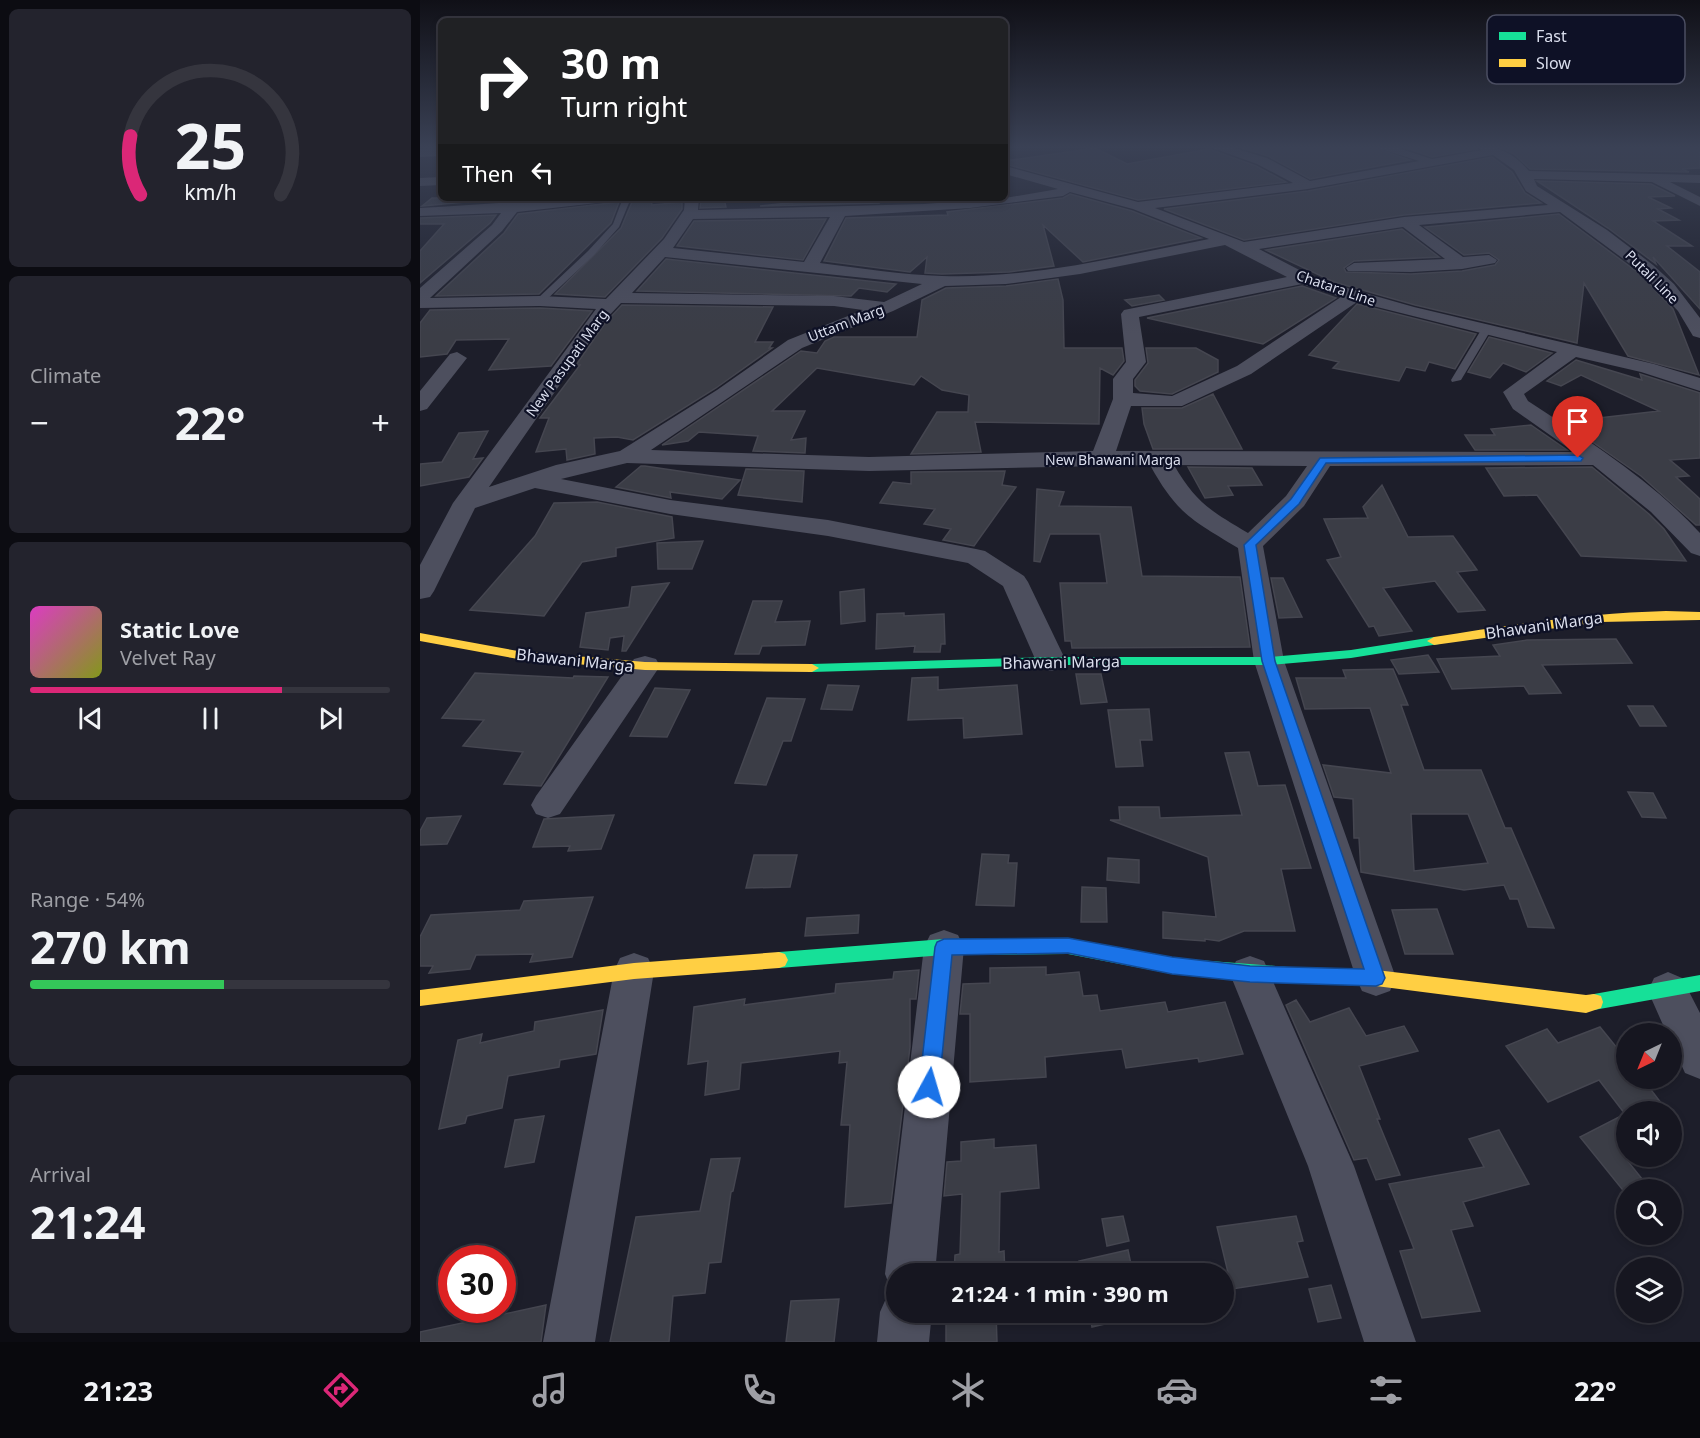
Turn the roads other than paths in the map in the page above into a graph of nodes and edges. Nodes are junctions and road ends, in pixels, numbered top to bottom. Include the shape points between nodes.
1 (512, 208) edge
2 (498, 209) edge
3 (623, 209) edge
4 (690, 209) edge
5 (731, 209) edge
6 (893, 209) edge
7 (1144, 209) edge
8 (1551, 209) edge
9 (1563, 209) edge
10 (420, 212) edge
11 (839, 213) junction
12 (1404, 221) junction
13 (1224, 241) junction
14 (1243, 247) junction
15 (663, 252) junction
16 (1489, 260) dead end
17 (1462, 264) junction
18 (810, 266) junction
19 (1354, 268) dead end
20 (1303, 279) junction
21 (942, 281) junction
22 (1354, 296) junction
23 (420, 297) edge
24 (540, 301) junction
25 (613, 301) junction
26 (420, 303) edge
27 (887, 307) junction
28 (1485, 330) junction
29 (1700, 332) edge
30 (1573, 350) junction
31 (457, 358) dead end
32 (1456, 380) dead end
33 (1700, 385) edge
34 (1123, 399) junction
35 (420, 405) edge
36 (627, 456) junction
37 (1102, 458) junction
38 (1600, 458) junction
39 (1159, 460) junction
40 (1323, 460) junction
41 (534, 480) junction
42 (465, 503) junction
43 (1250, 545) junction
44 (1700, 548) edge
45 (420, 591) edge
46 (1700, 616) edge
47 (420, 637) edge
48 (1051, 661) junction
49 (1269, 661) junction
50 (645, 666) junction
51 (548, 805) dead end
52 (944, 947) junction
53 (634, 971) junction
54 (1250, 974) junction
55 (1376, 978) junction
56 (1684, 987) edge
57 (420, 998) edge
58 (1700, 1058) edge
59 (911, 1263) edge
60 (905, 1323) edge
61 (569, 1342) edge
62 (903, 1342) edge
63 (1390, 1342) edge

1 - 23 street via 497,228
2 - 10 street
3 - 24 lane via 616,225
4 - 15 street, New Pasupati Marg
5 - 11 street
6 - 11 street
7 - 13 street, Chatara Line
8 - 12 street
9 - 29 street, Putali Line via 1605,234 1650,271
11 - 18 street
12 - 14 street
12 - 17 street
13 - 14 street, Chatara Line
13 - 21 street, Uttam Marg via 1080,269 1006,279
14 - 20 street, Chatara Line
15 - 18 street
15 - 25 street, New Pasupati Marg
16 - 17 street
17 - 19 street
18 - 21 street
20 - 22 street, Chatara Line
20 - 34 street via 1130,314 1136,362 1123,379
21 - 27 street, Uttam Marg
22 - 28 street, Chatara Line
22 - 34 street via 1244,370 1175,402
24 - 25 street
24 - 26 street
25 - 27 street via 834,301
25 - 42 street, New Pasupati Marg via 596,319
27 - 36 street, Uttam Marg via 795,344
28 - 30 street, Chatara Line
28 - 32 lane
30 - 33 street, Chatara Line
30 - 38 street via 1513,392 1520,405
31 - 35 street
34 - 37 street
36 - 37 street, New Bhawani Marga via 869,464
36 - 41 street, Uttam Marg
37 - 39 street, New Bhawani Marga
38 - 40 street, New Bhawani Marga
38 - 44 street via 1679,523
39 - 40 street, New Bhawani Marga
39 - 43 street via 1176,490 1195,512
40 - 43 street via 1295,501
41 - 42 street, Uttam Marg
41 - 48 street via 670,507 828,528 976,557 1014,582
42 - 45 street
43 - 49 street
46 - 49 street, Bhawani Marga via 1650,614 1566,620 1351,654
47 - 50 street, Bhawani Marga via 518,654
48 - 49 street, Bhawani Marga
48 - 50 street, Bhawani Marga via 846,668
49 - 55 street
50 - 51 street
52 - 53 street
52 - 54 street via 1068,945 1172,966
52 - 59 street
53 - 57 street
53 - 61 street
54 - 55 street
54 - 63 street via 1331,1166
55 - 56 street via 1586,1004
56 - 58 street
60 - 62 street

